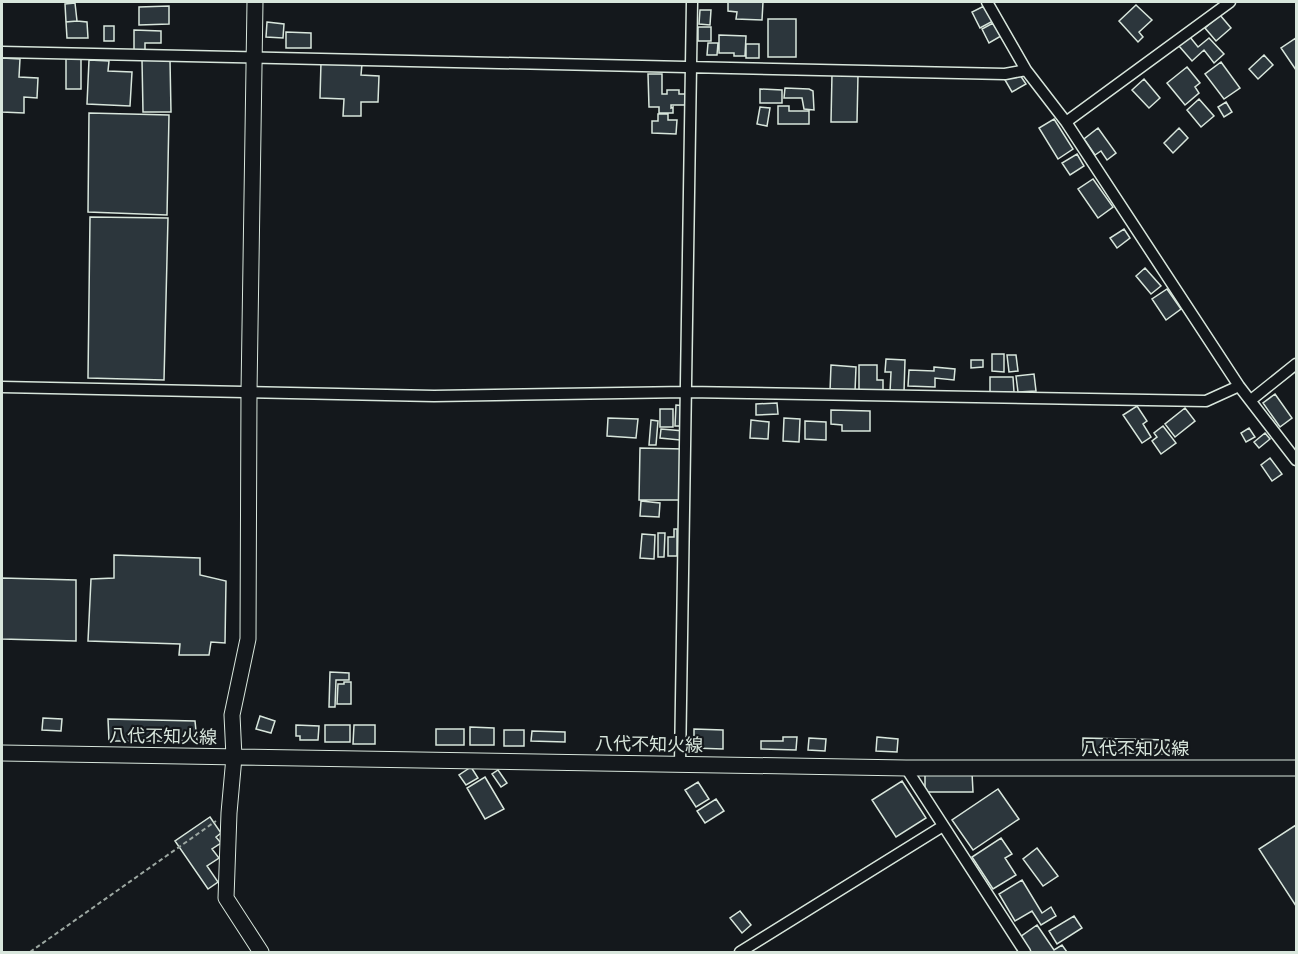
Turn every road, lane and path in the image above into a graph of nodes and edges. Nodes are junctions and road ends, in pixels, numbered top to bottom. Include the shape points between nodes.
1 (255, 2) edge
2 (692, 2) edge
3 (987, 2) edge
4 (1230, 2) edge
5 (2, 52) edge
6 (255, 57) junction
7 (691, 68) junction
8 (1026, 70) junction
9 (1066, 122) junction
10 (1296, 364) edge
11 (1239, 386) junction
12 (2, 387) edge
13 (249, 392) junction
14 (687, 392) junction
15 (1251, 400) junction
16 (1296, 460) edge
17 (2, 753) edge
18 (234, 757) junction
19 (680, 764) junction
20 (906, 768) junction
21 (1296, 768) edge
22 (229, 813) junction
23 (943, 826) junction
24 (30, 952) edge
25 (261, 952) edge
26 (740, 952) edge
27 (1025, 952) edge

1 - 6 main road
2 - 7 street
3 - 8 street
4 - 9 street
5 - 6 street
6 - 7 street
6 - 13 main road
7 - 8 street via 1005,74
7 - 14 street
8 - 9 street
9 - 11 street
10 - 15 street
11 - 14 street via 1206,401
11 - 15 street
12 - 13 street
13 - 14 street via 434,396
13 - 18 main road via 248,639 232,715
14 - 19 street
15 - 16 street
17 - 18 main road, 八代不知火線
18 - 19 main road, 八代不知火線
18 - 22 main road
19 - 20 main road, 八代不知火線
20 - 21 main road, 八代不知火線
20 - 23 street
22 - 24 path
22 - 25 main road via 226,898
23 - 26 street
23 - 27 street

